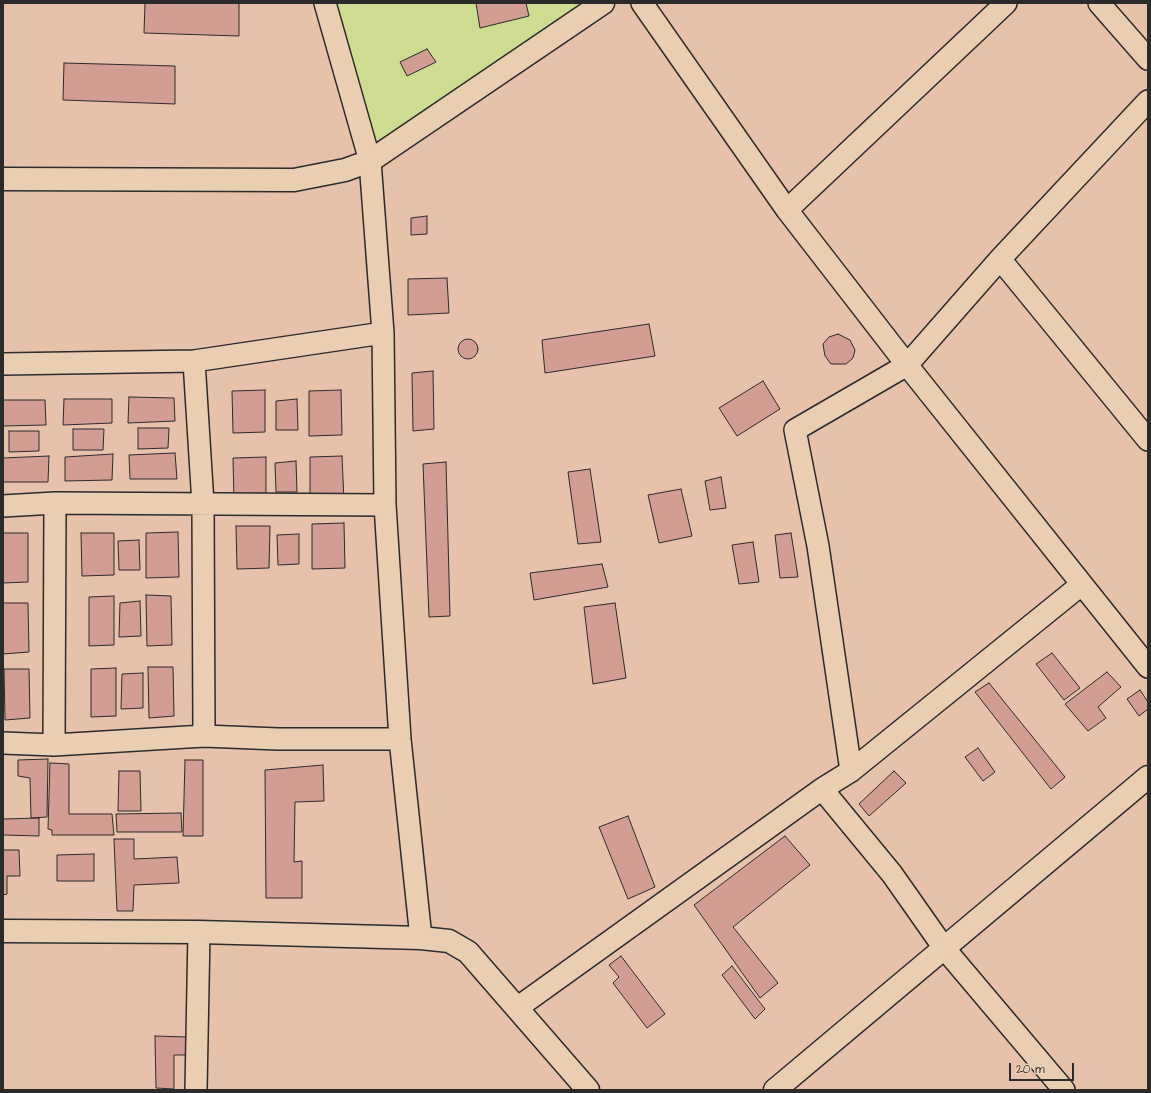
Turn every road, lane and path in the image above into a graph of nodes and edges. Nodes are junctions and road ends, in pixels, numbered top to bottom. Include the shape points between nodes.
1 (325, 3) edge
2 (603, 3) edge
3 (642, 3) edge
4 (1006, 3) edge
5 (1099, 3) edge
6 (1148, 59) edge
7 (1148, 101) edge
8 (370, 161) junction
9 (3, 180) edge
10 (787, 210) junction
11 (1000, 259) junction
12 (383, 333) junction
13 (194, 360) junction
14 (3, 364) edge
15 (907, 365) junction
16 (1148, 440) edge
17 (55, 503) junction
18 (203, 504) junction
19 (385, 505) junction
20 (3, 506) edge
21 (1082, 585) junction
22 (1148, 667) edge
23 (204, 736) junction
24 (400, 739) junction
25 (3, 743) edge
26 (54, 745) junction
27 (851, 771) junction
28 (1148, 777) edge
29 (822, 789) junction
30 (3, 931) edge
31 (199, 932) junction
32 (421, 938) junction
33 (944, 948) junction
34 (517, 1008) junction
35 (196, 1090) edge
36 (588, 1090) edge
37 (775, 1090) edge
38 (1064, 1090) edge

1 - 8 street
2 - 8 street
3 - 10 street
4 - 10 street
5 - 6 street
7 - 11 street
8 - 9 street via 345,170 294,180
8 - 12 street
10 - 15 street
11 - 15 street
11 - 16 street
12 - 13 street
12 - 19 street
13 - 14 street
13 - 18 street
15 - 21 street
15 - 27 street via 795,430 818,546
17 - 18 street
17 - 20 street
17 - 26 street
18 - 19 street
18 - 23 street
19 - 24 street
21 - 22 street
21 - 27 street
23 - 24 street
23 - 26 street
24 - 32 street
25 - 26 street
27 - 29 street
28 - 33 street
29 - 33 street via 892,874
29 - 34 street
30 - 31 street
31 - 32 street
31 - 35 street
32 - 34 street via 449,941 468,952
33 - 37 street
33 - 38 street
34 - 36 street

